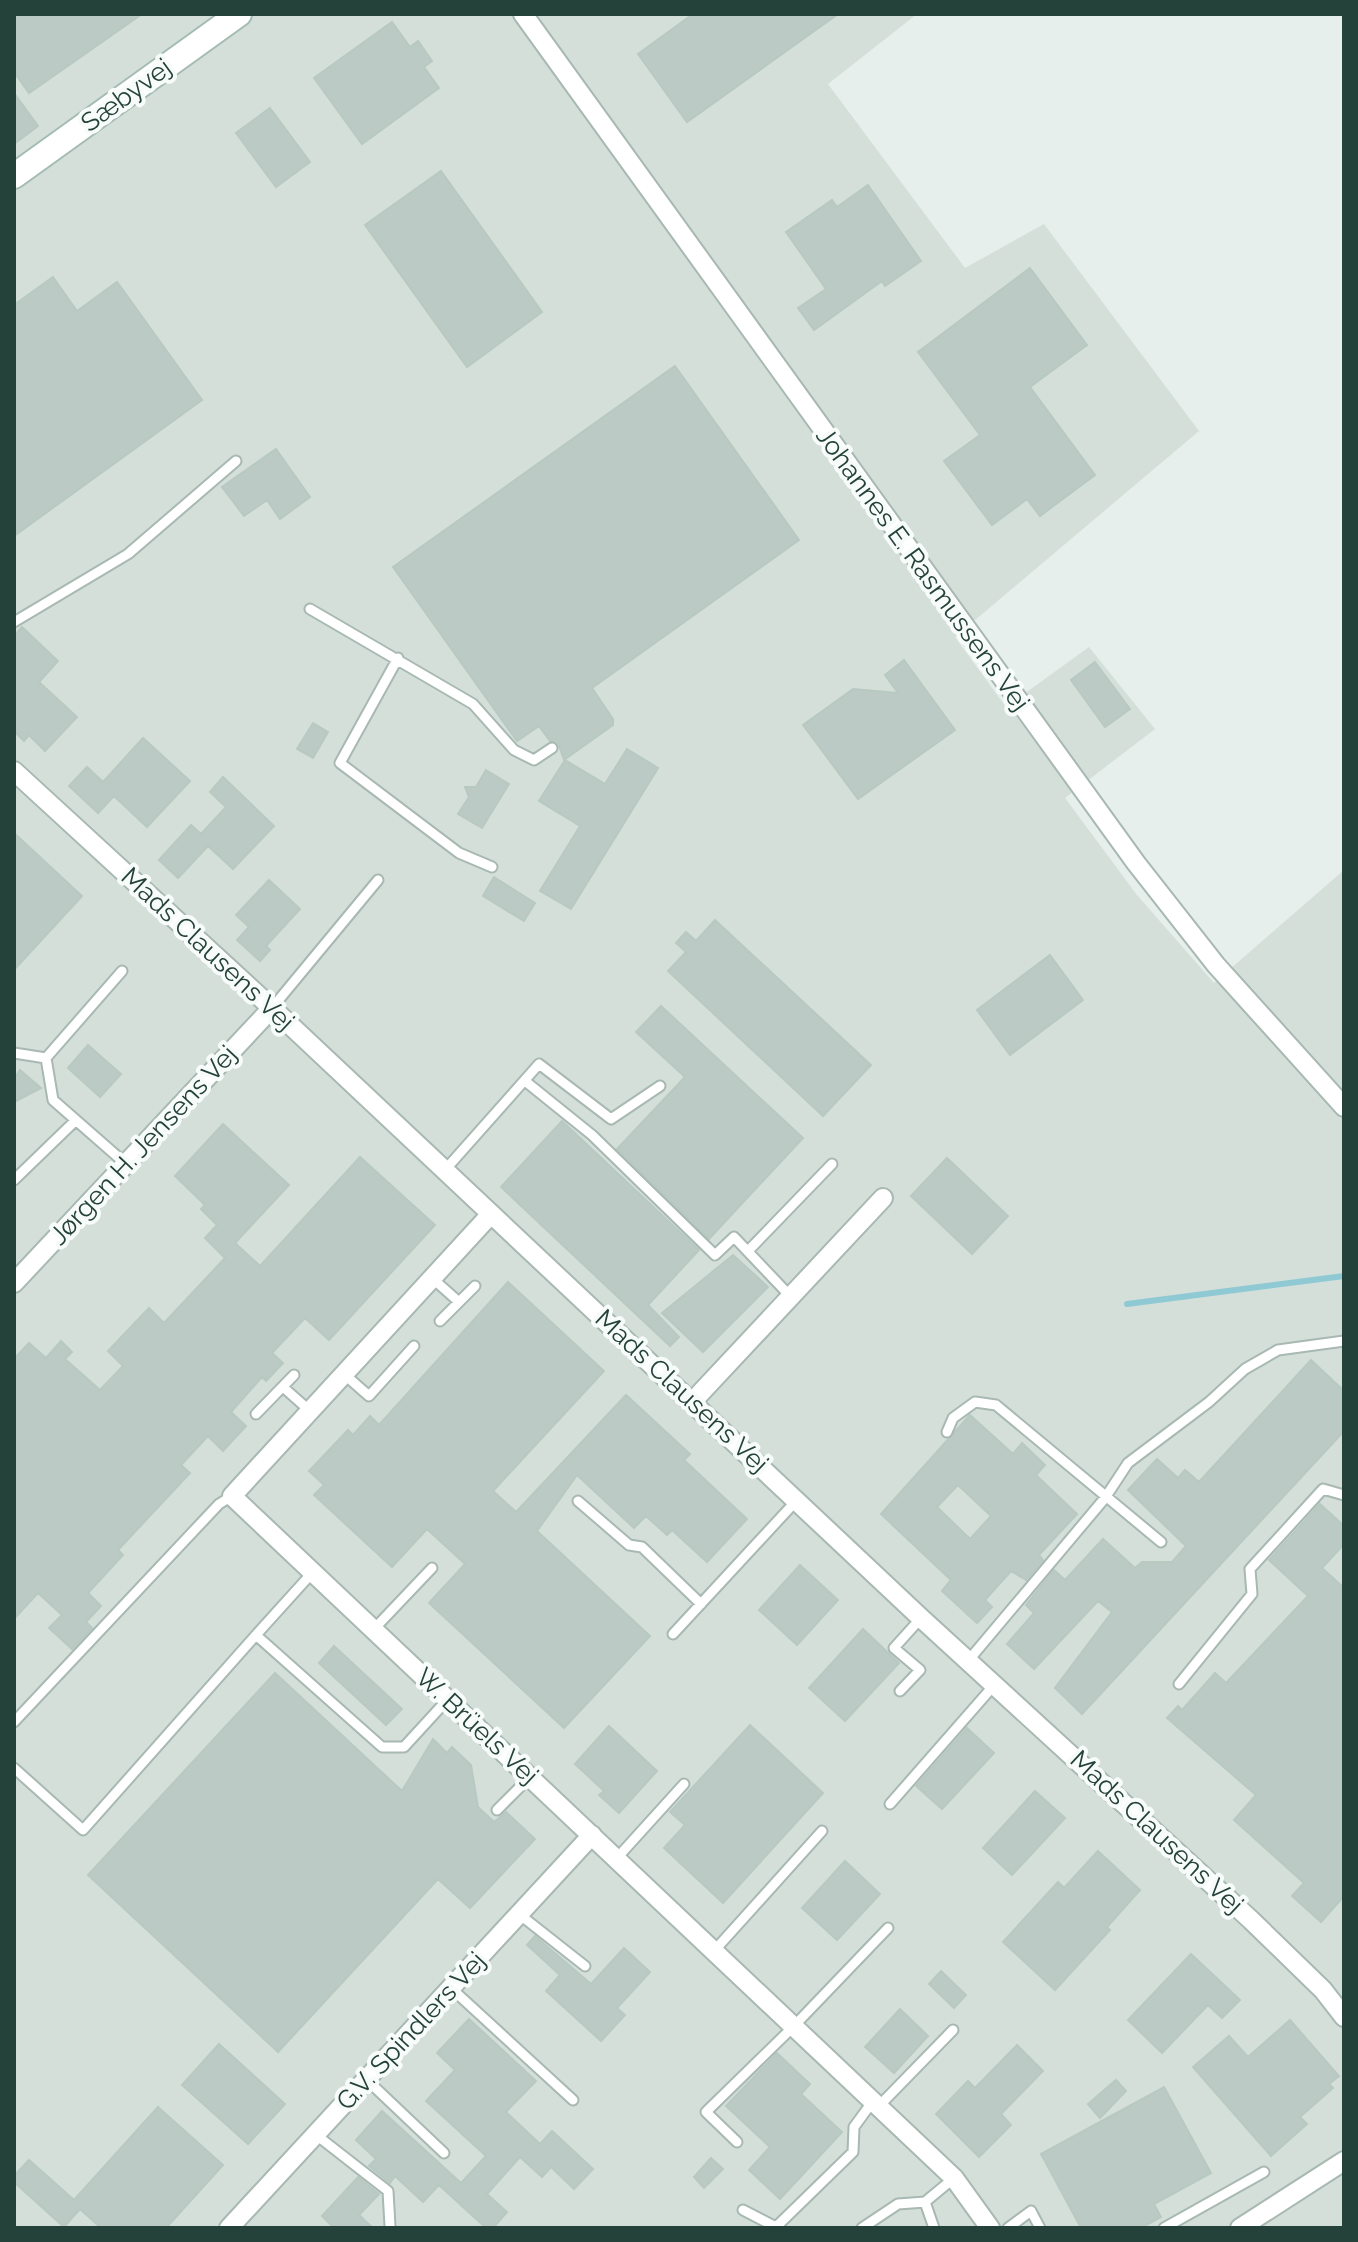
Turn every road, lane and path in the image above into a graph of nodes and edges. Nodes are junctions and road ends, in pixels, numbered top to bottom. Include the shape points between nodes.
1 (239, 14) edge
2 (523, 14) edge
3 (14, 176) edge
4 (236, 461) dead end
5 (310, 609) dead end
6 (14, 622) edge
7 (398, 658) junction
8 (552, 748) dead end
9 (14, 771) edge
10 (492, 867) dead end
11 (378, 880) dead end
12 (122, 971) dead end
13 (272, 1008) junction
14 (14, 1053) edge
15 (46, 1058) junction
16 (525, 1081) junction
17 (660, 1086) dead end
18 (1344, 1107) edge
19 (76, 1120) junction
20 (126, 1164) junction
21 (832, 1164) dead end
22 (445, 1170) junction
23 (14, 1180) edge
24 (883, 1198) dead end
25 (491, 1214) junction
26 (748, 1251) junction
27 (432, 1278) junction
28 (14, 1283) edge
29 (475, 1286) dead end
30 (791, 1297) junction
31 (459, 1302) junction
32 (440, 1321) dead end
33 (1344, 1341) edge
34 (414, 1346) dead end
35 (344, 1374) junction
36 (294, 1375) dead end
37 (283, 1387) junction
38 (693, 1401) junction
39 (310, 1411) junction
40 (256, 1414) dead end
41 (947, 1432) dead end
42 (1344, 1495) edge
43 (232, 1496) junction
44 (1105, 1498) junction
45 (797, 1500) junction
46 (578, 1501) dead end
47 (1161, 1542) dead end
48 (432, 1568) dead end
49 (312, 1573) junction
50 (701, 1604) junction
51 (921, 1618) junction
52 (374, 1629) junction
53 (673, 1634) dead end
54 (256, 1635) junction
55 (968, 1661) junction
56 (997, 1683) junction
57 (1179, 1684) dead end
58 (900, 1691) dead end
59 (448, 1699) junction
60 (14, 1722) edge
61 (14, 1768) edge
62 (530, 1777) junction
63 (684, 1784) dead end
64 (890, 1804) dead end
65 (497, 1810) dead end
66 (822, 1831) dead end
67 (592, 1835) junction
68 (617, 1858) junction
69 (519, 1914) junction
70 (888, 1928) dead end
71 (714, 1951) junction
72 (585, 1966) dead end
73 (451, 1988) junction
74 (1344, 2017) edge
75 (794, 2026) junction
76 (953, 2030) dead end
77 (366, 2079) junction
78 (573, 2100) dead end
79 (876, 2104) junction
80 (315, 2134) junction
81 (737, 2142) dead end
82 (444, 2153) dead end
83 (1344, 2161) edge
84 (1264, 2172) dead end
85 (954, 2178) junction
86 (925, 2202) junction
87 (743, 2210) dead end
88 (1186, 2216) junction
89 (390, 2226) dead end
90 (229, 2228) edge
91 (862, 2228) edge
92 (934, 2228) edge
93 (990, 2228) edge
94 (1008, 2228) edge
95 (1040, 2228) edge
96 (1164, 2228) edge
97 (1193, 2228) edge
98 (1240, 2228) edge

1 - 3 street, Sæbyvej
2 - 18 street, Johannes E. Rasmussens Vej via 1136,863 1216,965
4 - 6 lane via 128,554
5 - 7 lane
7 - 8 lane via 473,704 514,750 534,760
7 - 10 lane via 340,763 459,853
9 - 13 street, Mads Clausens Vej
11 - 13 lane
12 - 15 lane
13 - 20 street, Jørgen H. Jensens Vej
13 - 22 street, Mads Clausens Vej
14 - 15 lane
15 - 19 lane via 53,1100
16 - 17 lane via 539,1064 611,1119
16 - 22 lane
16 - 26 lane via 592,1135 715,1255 734,1237
19 - 20 lane
19 - 23 lane
20 - 28 street, Jørgen H. Jensens Vej
21 - 26 lane
22 - 25 street, Mads Clausens Vej
24 - 30 street
25 - 27 street
25 - 38 street, Mads Clausens Vej
26 - 30 lane
27 - 31 lane
27 - 35 street
29 - 31 lane
30 - 38 street
31 - 32 lane
33 - 44 lane via 1278,1350 1245,1369 1128,1463
34 - 35 lane via 369,1396
35 - 39 street
36 - 37 lane
37 - 39 lane
37 - 40 lane
38 - 45 street, Mads Clausens Vej
39 - 43 street
41 - 44 lane via 953,1418 975,1402 996,1405
42 - 57 lane via 1323,1489 1250,1569 1252,1594
43 - 49 street, W. Brüels Vej
43 - 60 lane
44 - 47 lane
44 - 55 lane
45 - 50 lane
45 - 51 street, Mads Clausens Vej
46 - 50 lane via 629,1545 642,1547
48 - 52 lane
49 - 52 street, W. Brüels Vej
49 - 54 lane
50 - 53 lane
51 - 55 street, Mads Clausens Vej
51 - 58 lane via 894,1648 920,1670
52 - 59 street, W. Brüels Vej
54 - 59 lane via 382,1747 404,1747
54 - 61 lane via 83,1830
55 - 56 street, Mads Clausens Vej
56 - 64 lane
56 - 74 street, Mads Clausens Vej via 1251,1920
59 - 62 street, W. Brüels Vej
62 - 65 lane
62 - 67 street, W. Brüels Vej
63 - 68 lane
66 - 71 lane
67 - 68 street, W. Brüels Vej
67 - 69 street, G.V. Spindlers Vej
68 - 71 street, W. Brüels Vej
69 - 72 lane
69 - 73 street, G.V. Spindlers Vej
70 - 75 lane
71 - 75 street, W. Brüels Vej
73 - 77 street, G.V. Spindlers Vej
73 - 78 lane
75 - 79 street, W. Brüels Vej
75 - 81 lane via 706,2112
76 - 79 lane
77 - 80 street, G.V. Spindlers Vej
77 - 82 lane
79 - 85 street, W. Brüels Vej
79 - 87 lane via 854,2127 853,2152 776,2227
80 - 89 lane via 388,2191
80 - 90 street, G.V. Spindlers Vej
83 - 98 street
84 - 88 lane
85 - 86 lane
85 - 93 street, W. Brüels Vej
86 - 91 lane via 898,2204
86 - 92 lane
88 - 96 lane
88 - 97 lane
94 - 95 lane via 1031,2211

